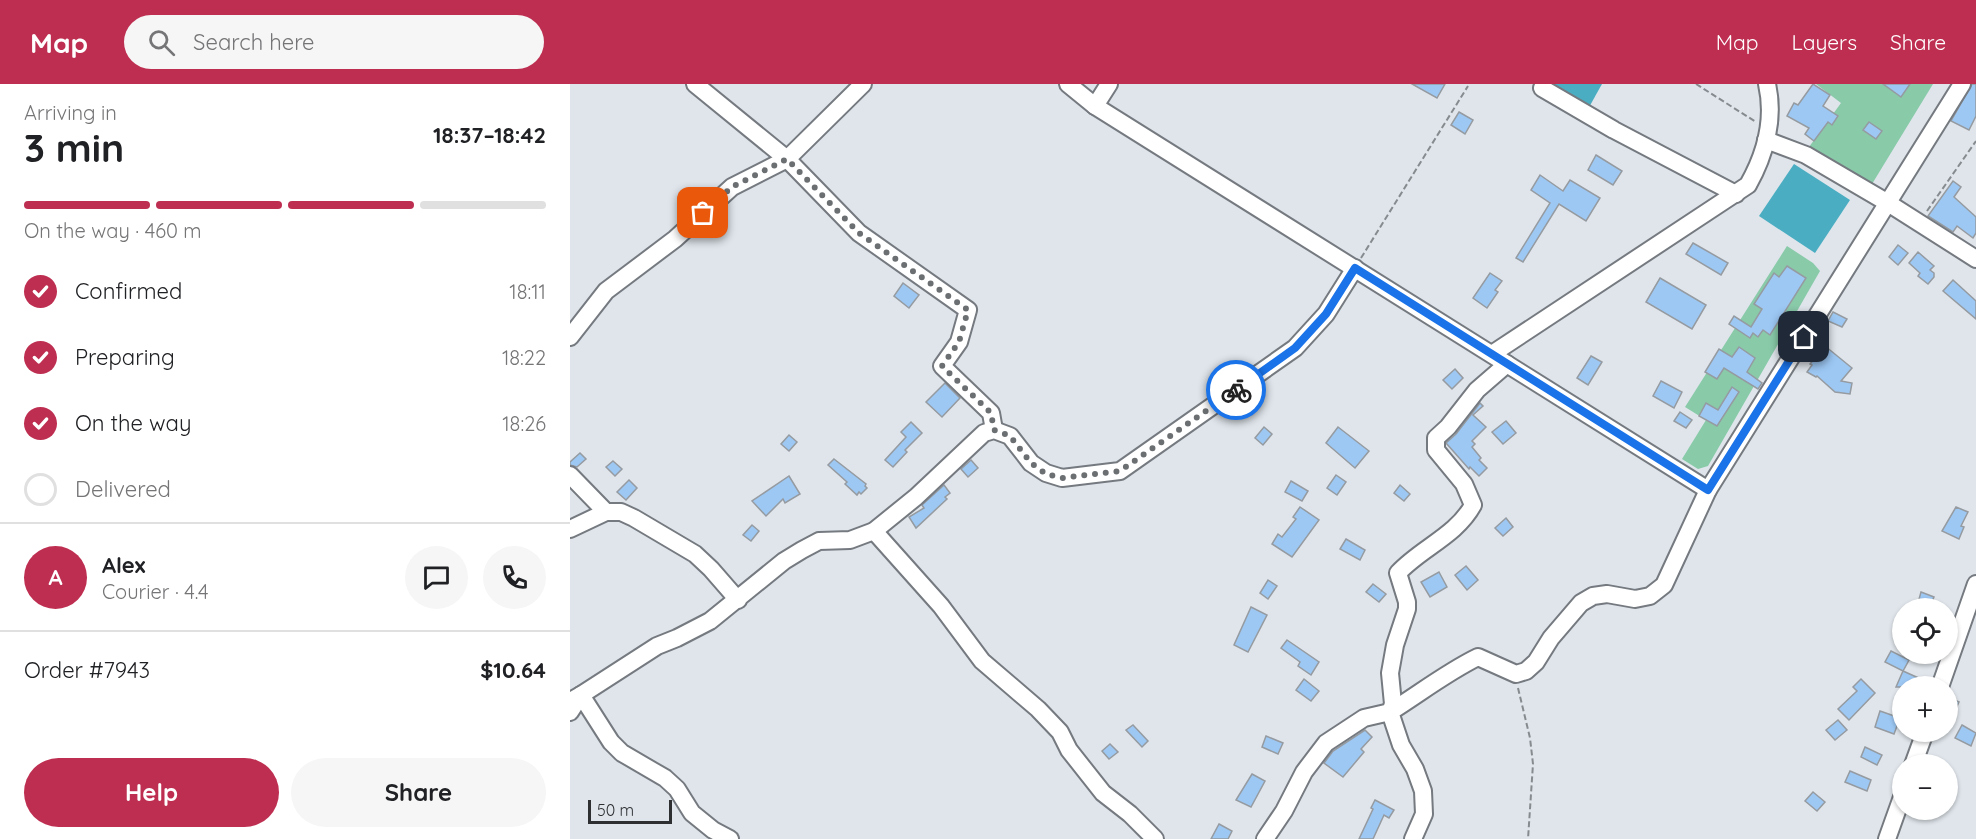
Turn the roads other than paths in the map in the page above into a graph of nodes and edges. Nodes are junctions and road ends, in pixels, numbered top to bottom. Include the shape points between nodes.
1 (695, 84) edge
2 (863, 84) edge
3 (1068, 84) edge
4 (1109, 84) edge
5 (1767, 84) edge
6 (1962, 84) edge
7 (1542, 88) dead end
8 (1095, 106) junction
9 (1767, 135) junction
10 (787, 159) junction
11 (1736, 194) junction
12 (1888, 203) junction
13 (1976, 259) edge
14 (1355, 268) junction
15 (570, 337) edge
16 (1492, 354) junction
17 (1507, 364) junction
18 (994, 430) junction
19 (570, 475) edge
20 (1708, 490) junction
21 (606, 512) junction
22 (570, 529) edge
23 (874, 531) junction
24 (1976, 584) edge
25 (738, 600) junction
26 (1944, 676) edge
27 (576, 698) edge
28 (570, 711) edge
29 (1390, 712) junction
30 (1894, 820) edge
31 (730, 839) edge
32 (1155, 839) edge
33 (1265, 839) edge
34 (1413, 839) edge
35 (1887, 839) edge

1 - 10 street
2 - 10 street
3 - 8 street
4 - 8 street
5 - 9 street
6 - 12 street
7 - 11 street
8 - 14 street
9 - 11 street via 1759,166 1748,185
9 - 12 street
10 - 15 street via 732,187 675,239 606,291
10 - 18 street via 859,233 968,310 959,342 942,366 991,413
11 - 16 street
12 - 13 street
12 - 20 street
14 - 16 street
14 - 18 street via 1326,314 1295,348 1120,471 1062,478 1046,474 1031,463 1010,436
16 - 17 street
17 - 20 street
17 - 29 street via 1477,390 1436,438 1436,450 1464,484 1473,505 1452,532 1398,573 1407,609 1390,673
18 - 23 street via 967,447
19 - 21 street
20 - 29 street via 1664,585 1650,596 1593,596 1581,603 1526,670 1516,674 1478,657
21 - 22 street
21 - 25 street via 621,512 634,518 695,554
23 - 25 street via 850,540 819,541 784,561
23 - 32 street via 936,600 982,661 1038,709 1060,732 1069,750 1103,793
24 - 26 street
25 - 27 street via 710,621 657,646
27 - 28 street
27 - 31 street via 622,753 665,778 692,813
29 - 33 street via 1364,718 1326,743 1304,772
29 - 34 street via 1423,791 1424,814
30 - 35 street

